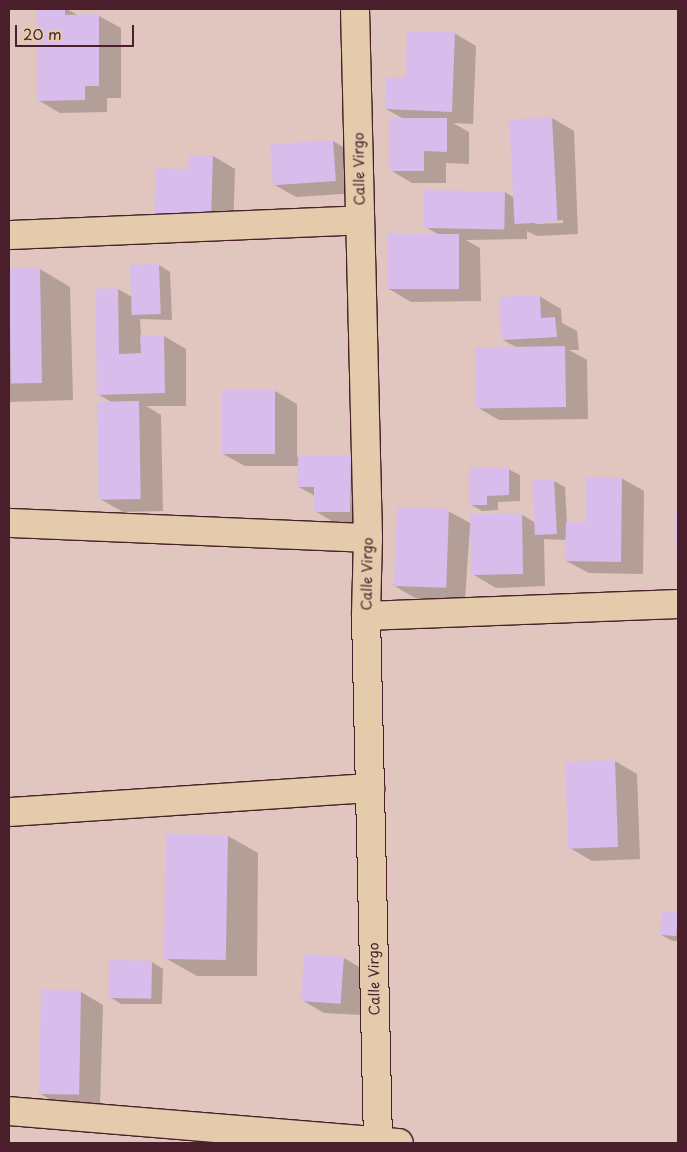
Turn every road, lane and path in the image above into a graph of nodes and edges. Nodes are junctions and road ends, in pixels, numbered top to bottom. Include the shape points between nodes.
1 (355, 9) edge
2 (360, 220) junction
3 (9, 235) edge
4 (9, 523) edge
5 (368, 538) junction
6 (678, 604) edge
7 (366, 616) junction
8 (370, 788) junction
9 (9, 812) edge
10 (9, 1111) edge
11 (296, 1140) edge
12 (389, 1142) edge

1 - 2 street, Calle Virgo
2 - 3 street
2 - 5 street, Calle Virgo
4 - 5 street
5 - 7 street, Calle Virgo
6 - 7 street
7 - 8 street, Calle Virgo
8 - 9 street
8 - 12 street, Calle Virgo
10 - 11 street
11 - 12 street

